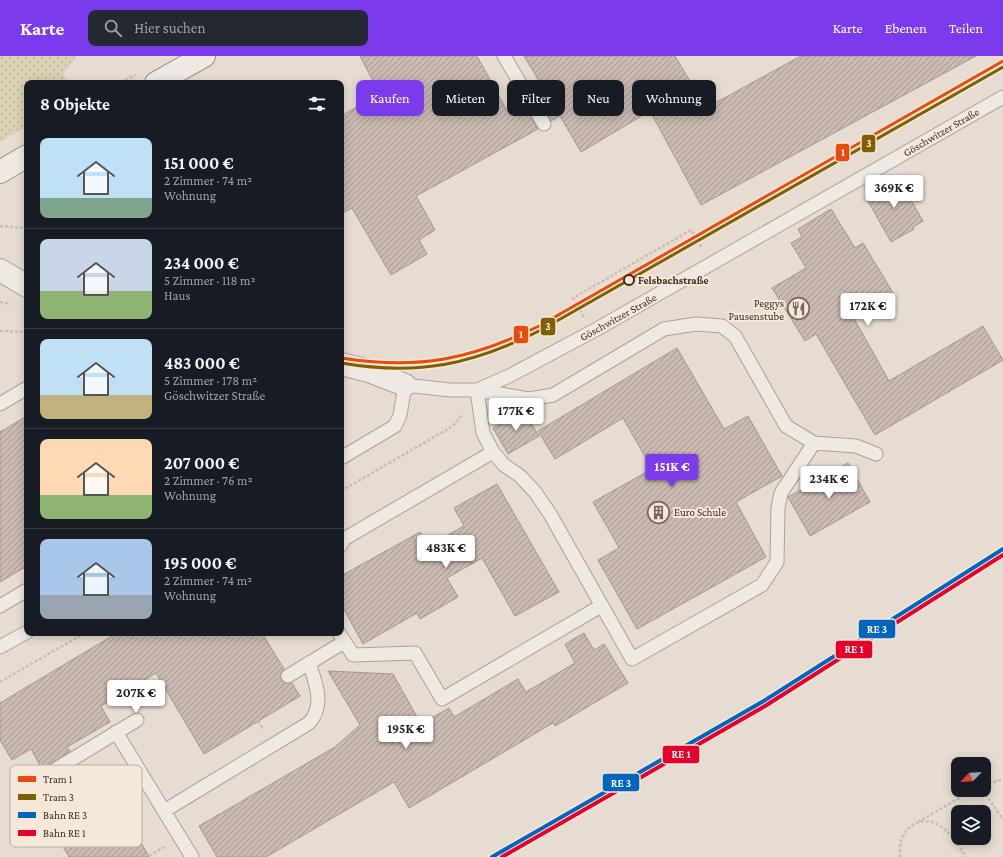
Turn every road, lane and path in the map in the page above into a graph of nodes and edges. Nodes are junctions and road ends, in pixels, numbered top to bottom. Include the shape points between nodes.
1 (204, 56) edge
2 (504, 56) edge
3 (161, 80) edge
4 (1003, 97) edge
5 (544, 124) dead end
6 (24, 158) edge
7 (0, 172) edge
8 (0, 226) edge
9 (24, 228) edge
10 (691, 230) dead end
11 (0, 270) edge
12 (24, 284) edge
13 (573, 298) dead end
14 (0, 331) edge
15 (24, 332) edge
16 (344, 365) edge
17 (405, 385) junction
18 (24, 390) edge
19 (476, 390) junction
20 (0, 404) edge
21 (814, 443) junction
22 (493, 452) junction
23 (876, 454) dead end
24 (344, 456) edge
25 (344, 489) edge
26 (344, 539) edge
27 (24, 592) edge
28 (0, 606) edge
29 (601, 606) junction
30 (24, 634) edge
31 (80, 636) edge
32 (341, 638) edge
33 (0, 647) edge
34 (309, 663) junction
35 (288, 676) dead end
36 (0, 682) edge
37 (136, 720) dead end
38 (116, 732) junction
39 (62, 765) edge
40 (136, 765) edge
41 (142, 775) edge
42 (1003, 779) edge
43 (991, 783) edge
44 (961, 797) edge
45 (988, 797) edge
46 (164, 811) junction
47 (1003, 820) edge
48 (916, 823) junction
49 (192, 857) edge
50 (901, 857) edge
51 (966, 857) edge

1 - 3 street
2 - 5 lane
4 - 19 lane, Göschwitzer Straße via 597,330 509,376
6 - 7 street
8 - 9 path
10 - 13 path
11 - 12 street
14 - 15 path
16 - 17 street, Göschwitzer Straße
17 - 19 lane, Göschwitzer Straße
17 - 24 lane via 400,415 395,426
18 - 20 lane
19 - 21 lane via 529,399 553,394 664,329 696,324 722,326 735,336 786,426
19 - 22 lane via 483,433
19 - 25 path via 458,422 453,426
21 - 23 lane via 856,446
21 - 29 lane via 781,493 778,508 777,562 762,585 632,658
22 - 26 lane
22 - 29 lane via 535,492
27 - 28 lane
29 - 32 lane via 442,699 415,653 352,654
30 - 33 lane
31 - 36 path
32 - 34 lane
34 - 35 lane
34 - 46 lane via 318,703 316,714 309,723
37 - 38 lane
38 - 39 lane
38 - 40 lane
41 - 46 lane
42 - 43 path
44 - 48 path
45 - 47 path
46 - 49 lane
48 - 50 path via 902,837
48 - 51 path via 937,824 956,842

